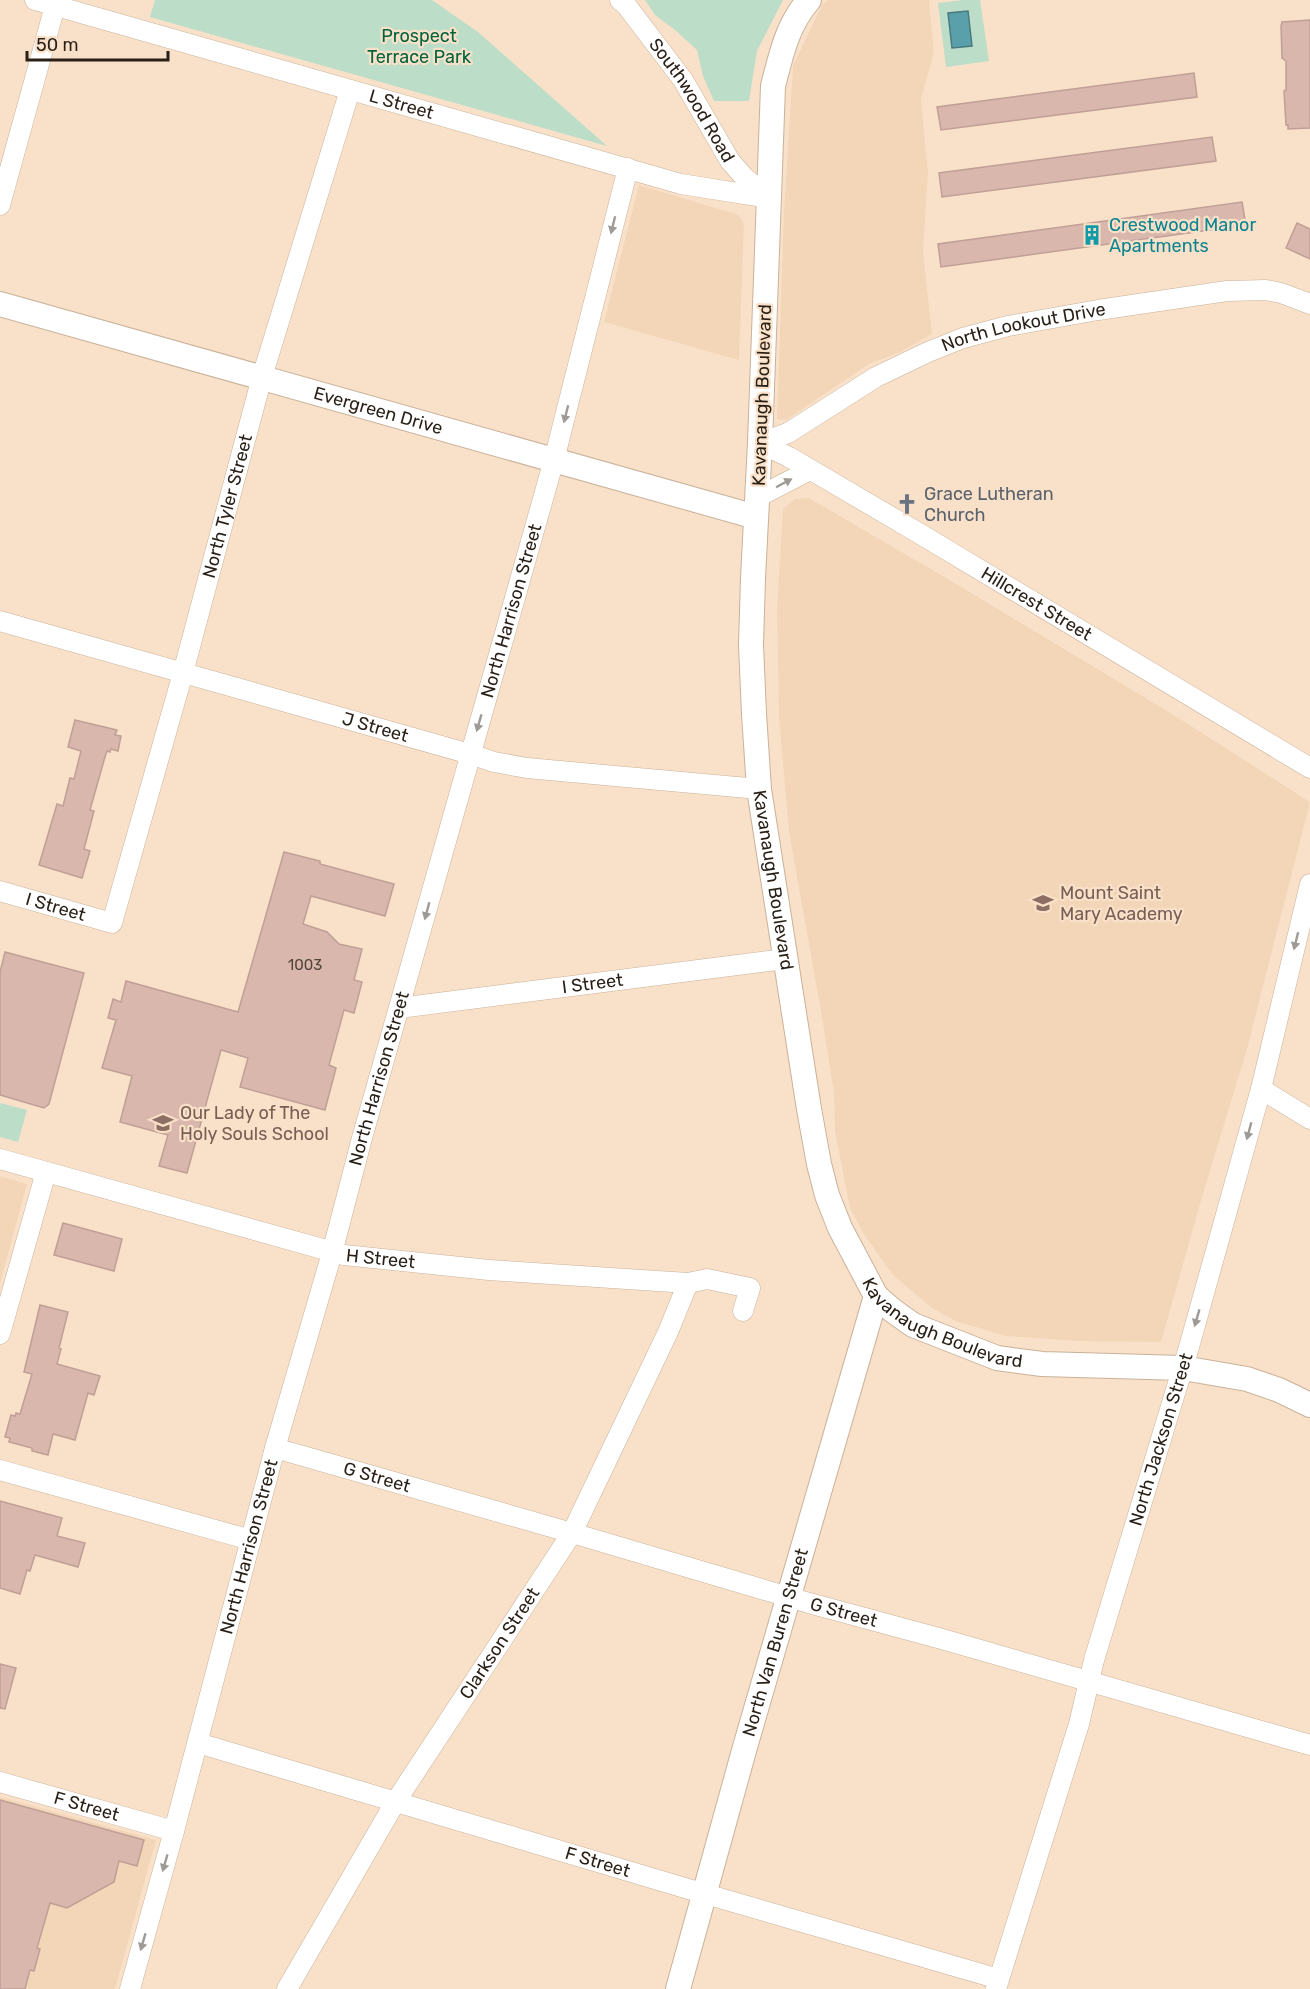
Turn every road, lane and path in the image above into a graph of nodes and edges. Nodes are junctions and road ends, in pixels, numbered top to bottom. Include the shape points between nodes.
1 (35, 0) edge
2 (809, 0) edge
3 (623, 2) edge
4 (55, 6) junction
5 (350, 90) junction
6 (628, 168) junction
7 (769, 198) junction
8 (0, 205) edge
9 (0, 304) edge
10 (1310, 304) edge
11 (262, 377) junction
12 (760, 443) junction
13 (555, 460) junction
14 (810, 470) junction
15 (757, 507) junction
16 (0, 621) edge
17 (183, 673) junction
18 (470, 754) junction
19 (1310, 768) edge
20 (759, 789) junction
21 (1310, 884) edge
22 (0, 891) edge
23 (112, 923) joint
24 (785, 959) junction
25 (399, 1008) junction
26 (1261, 1089) junction
27 (1310, 1119) edge
28 (0, 1159) edge
29 (46, 1172) junction
30 (332, 1253) junction
31 (688, 1283) junction
32 (876, 1296) junction
33 (743, 1311) dead end
34 (0, 1334) edge
35 (1183, 1368) junction
36 (1310, 1405) edge
37 (275, 1448) junction
38 (0, 1470) edge
39 (573, 1533) junction
40 (251, 1540) junction
41 (790, 1597) junction
42 (1089, 1682) junction
43 (198, 1743) junction
44 (1310, 1745) edge
45 (0, 1782) edge
46 (396, 1801) junction
47 (174, 1830) junction
48 (705, 1894) junction
49 (998, 1984) edge
50 (130, 1989) edge
51 (287, 1989) edge
52 (678, 1989) edge

1 - 4 street, L Street
2 - 7 street, Kavanaugh Boulevard via 788,33 773,86
3 - 7 street, Southwood Road via 683,80 730,161
4 - 5 street, L Street
4 - 8 street
5 - 6 street, L Street
5 - 11 street, North Tyler Street
6 - 7 street, L Street via 681,184
6 -> 13 street, North Harrison Street
7 - 12 street, Kavanaugh Boulevard
9 - 11 street, Evergreen Drive
10 - 12 street, North Lookout Drive via 1266,290 1227,291 1008,326 928,352 876,377 788,433
11 - 13 street, Evergreen Drive
11 - 17 street, North Tyler Street
12 - 14 street, Hillcrest Street
12 - 15 street, Kavanaugh Boulevard
13 - 15 street, Evergreen Drive
13 -> 18 street, North Harrison Street
15 -> 14 street
14 - 19 street, Hillcrest Street
15 - 20 street, Kavanaugh Boulevard via 751,645
16 - 17 street, J Street
17 - 18 street, J Street
17 - 23 street, North Tyler Street
18 - 20 street, J Street via 527,768
18 -> 25 street, North Harrison Street
20 - 24 street, Kavanaugh Boulevard
21 -> 26 street, North Jackson Street
22 - 23 street, I Street
24 - 25 street, I Street
24 - 32 street, Kavanaugh Boulevard via 827,1195
25 - 30 street, North Harrison Street
26 - 27 street
26 -> 35 street, North Jackson Street
28 - 29 street, H Street
29 - 30 street, H Street
29 - 34 street
30 - 31 street, H Street via 489,1270
30 - 37 street, North Harrison Street
31 - 33 street, H Street via 707,1279 750,1288
31 - 39 street, Clarkson Street via 669,1332
32 - 35 street, Kavanaugh Boulevard via 913,1325 997,1358 1041,1364
32 - 41 street, North Van Buren Street
35 - 36 street, Kavanaugh Boulevard via 1247,1379
35 - 42 street, North Jackson Street
37 - 39 street, G Street
37 - 40 street, North Harrison Street
38 - 40 street
39 - 41 street, G Street
39 - 46 street, Clarkson Street
40 - 43 street, North Harrison Street
41 - 42 street, G Street
41 - 48 street, North Van Buren Street
42 - 44 street, G Street
42 - 49 street, North Jackson Street
43 - 46 street, F Street
43 - 47 street, North Harrison Street
45 - 47 street, F Street
46 - 48 street, F Street
46 - 51 street, Clarkson Street
47 -> 50 street, North Harrison Street
48 - 49 street, F Street
48 - 52 street, North Van Buren Street

